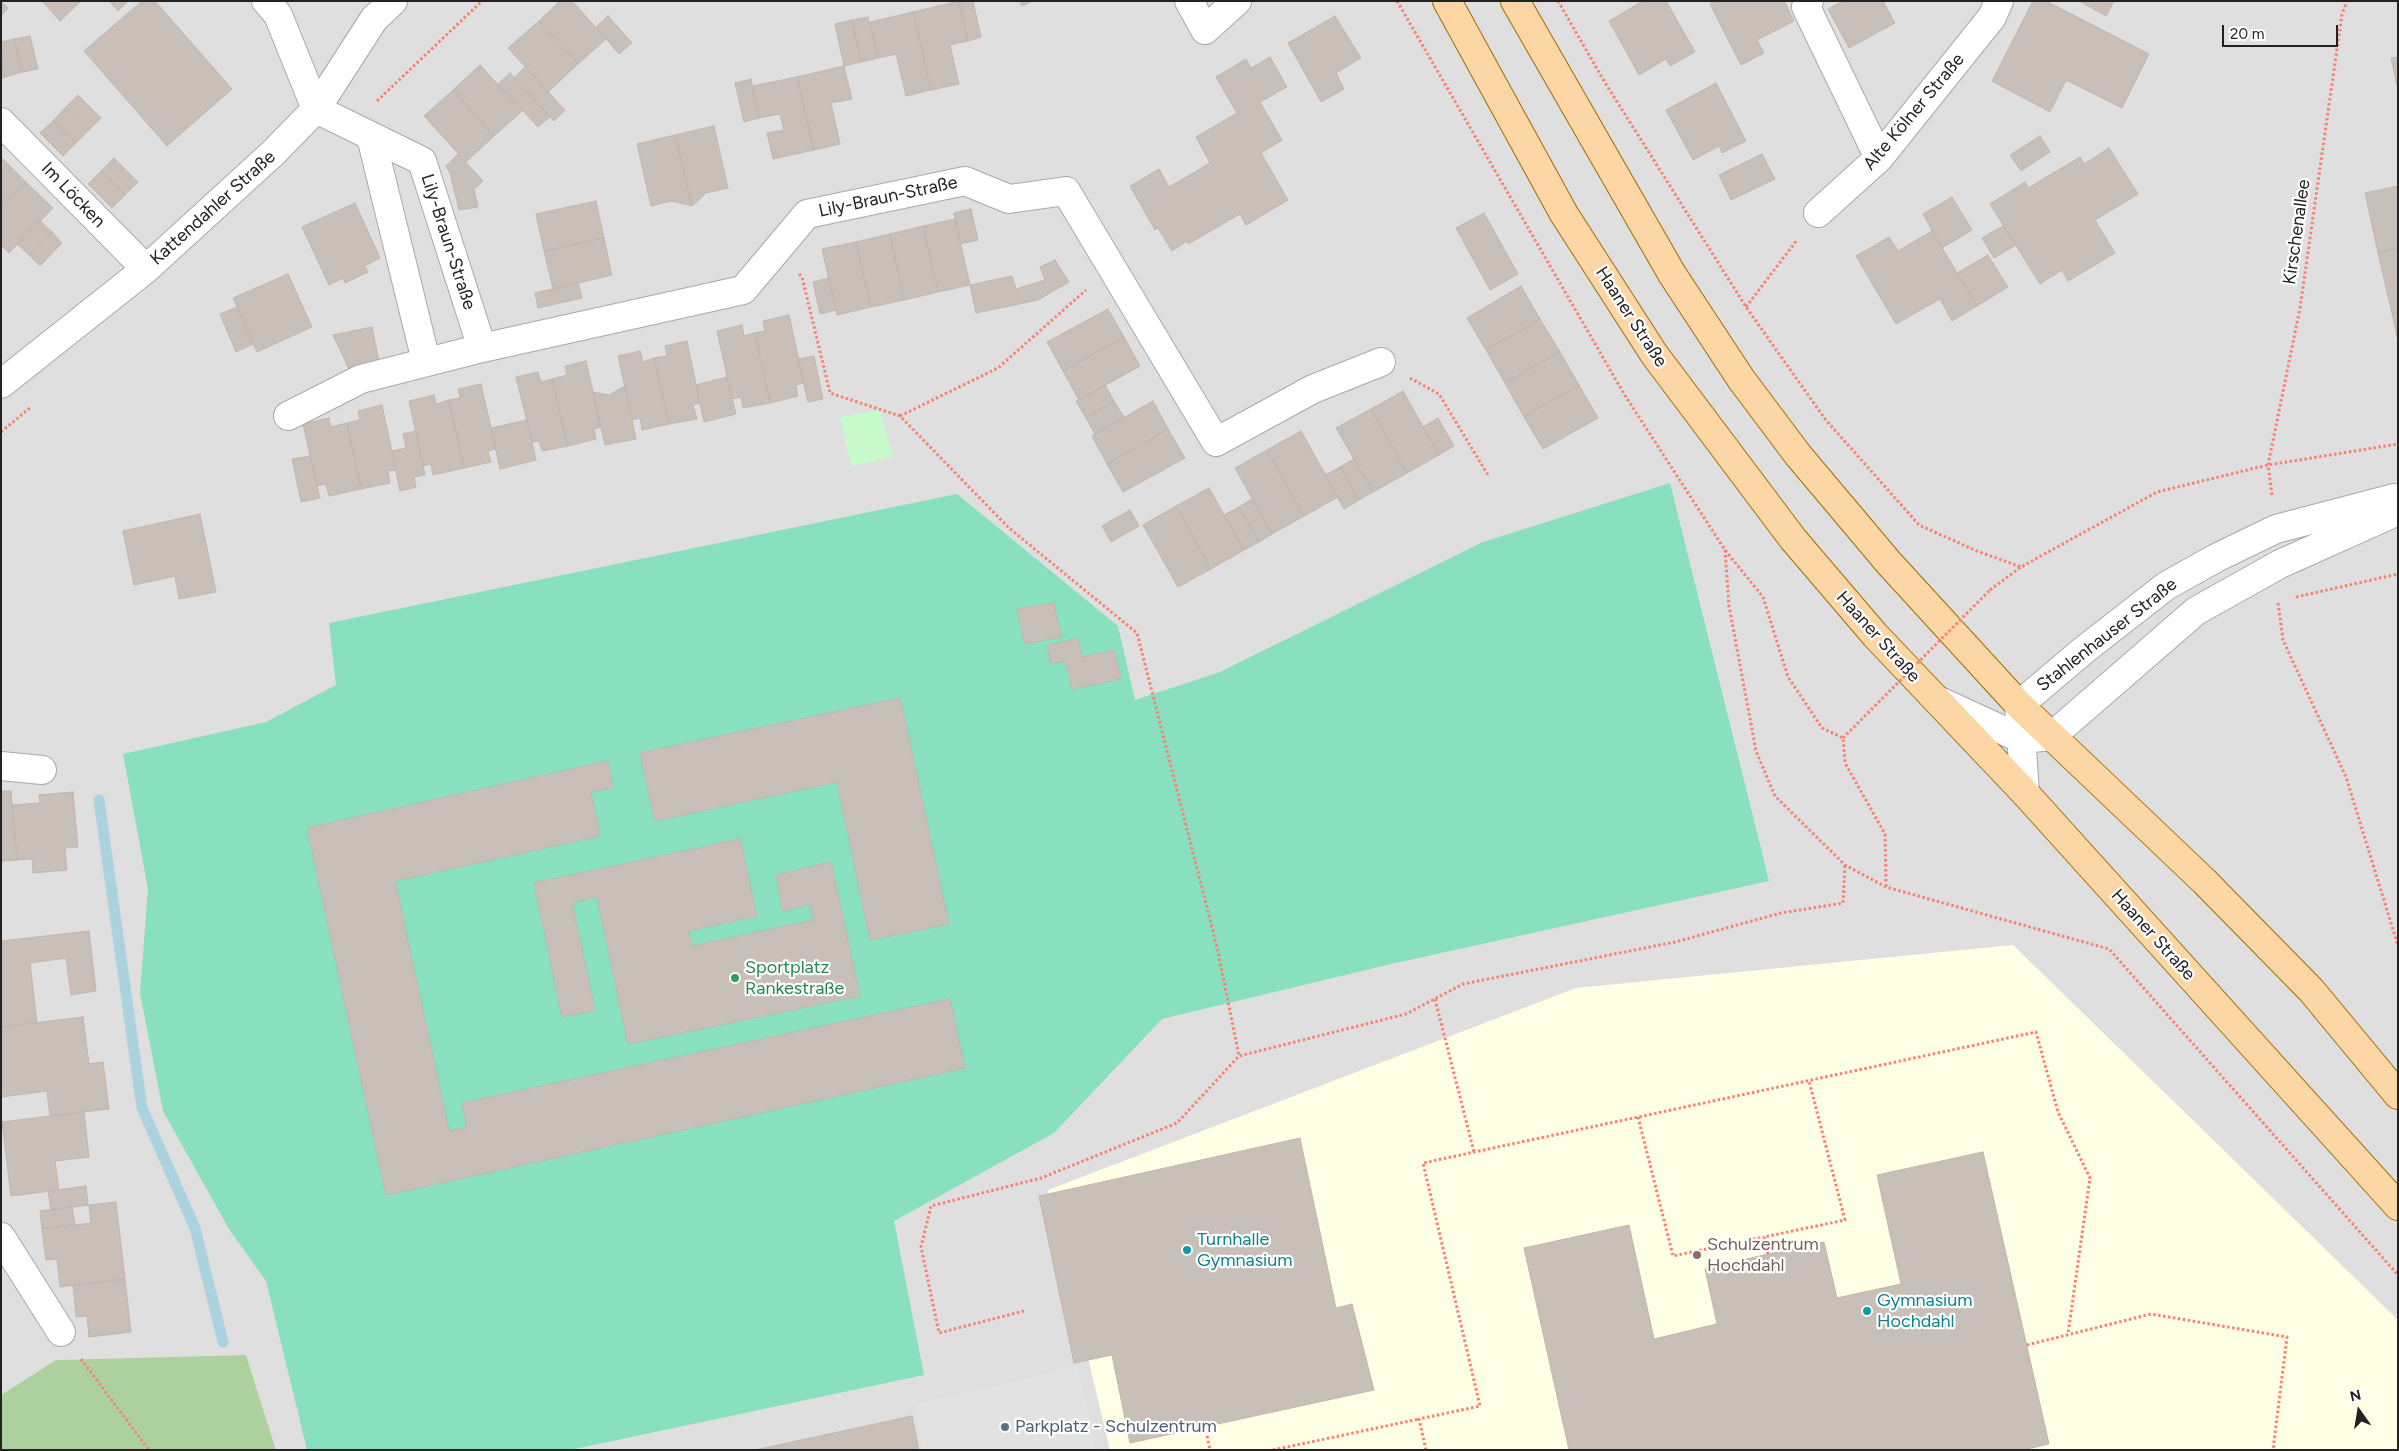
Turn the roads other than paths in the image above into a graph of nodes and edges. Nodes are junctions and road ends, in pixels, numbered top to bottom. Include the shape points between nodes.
1 (266, 1) edge
2 (393, 1) edge
3 (1189, 1) edge
4 (1238, 1) edge
5 (1447, 1) edge
6 (1515, 1) edge
7 (1809, 1) edge
8 (1998, 1) edge
9 (316, 108) junction
10 (1, 122) edge
11 (360, 132) junction
12 (1880, 158) junction
13 (1818, 213) road end
14 (146, 269) junction
15 (482, 348) junction
16 (426, 361) junction
17 (1381, 362) road end
18 (1, 384) edge
19 (288, 416) dead end
20 (2398, 497) edge
21 (2398, 510) edge
22 (1934, 699) junction
23 (2020, 705) junction
24 (2052, 736) junction
25 (2022, 739) junction
26 (1, 766) edge
27 (42, 770) dead end
28 (2025, 793) junction
29 (2398, 1094) edge
30 (2398, 1206) edge
31 (1, 1237) edge
32 (61, 1332) road end

1 - 9 street via 278,15
2 - 9 street, Kattendahler Straße via 374,19
3 - 4 street via 1205,30
5 - 22 main road, Haaner Straße via 1564,214 1654,354 1793,539
6 - 23 main road via 1668,266 1741,379 1798,456 1883,556
7 - 12 street via 1806,7
8 - 12 street, Alte Kölner Straße via 1992,17
9 - 11 street, Lily-Braun-Straße
9 - 14 street, Kattendahler Straße via 274,153
10 - 14 street, Im Löcken
11 - 15 street, Lily-Braun-Straße via 422,161
11 - 16 street
12 - 13 street, Alte Kölner Straße
14 - 18 street, Kattendahler Straße
15 - 16 street, Lily-Braun-Straße
15 - 17 street, Lily-Braun-Straße via 743,290 807,214 965,181 1008,198 1066,191 1216,442 1313,389
16 - 19 street, Lily-Braun-Straße via 361,379
20 - 23 street, Stahlenhauser Straße via 2276,529 2216,558 2166,586
21 - 24 street, Stahlenhauser Straße via 2280,564 2196,611
22 - 25 street
22 - 28 main road, Haaner Straße
23 - 24 main road
23 - 25 street, Stahlenhauser Straße
24 - 25 street
24 - 29 main road via 2312,990
25 - 28 street, Stahlenhauser Straße
26 - 27 street
28 - 30 main road, Haaner Straße
31 - 32 street

